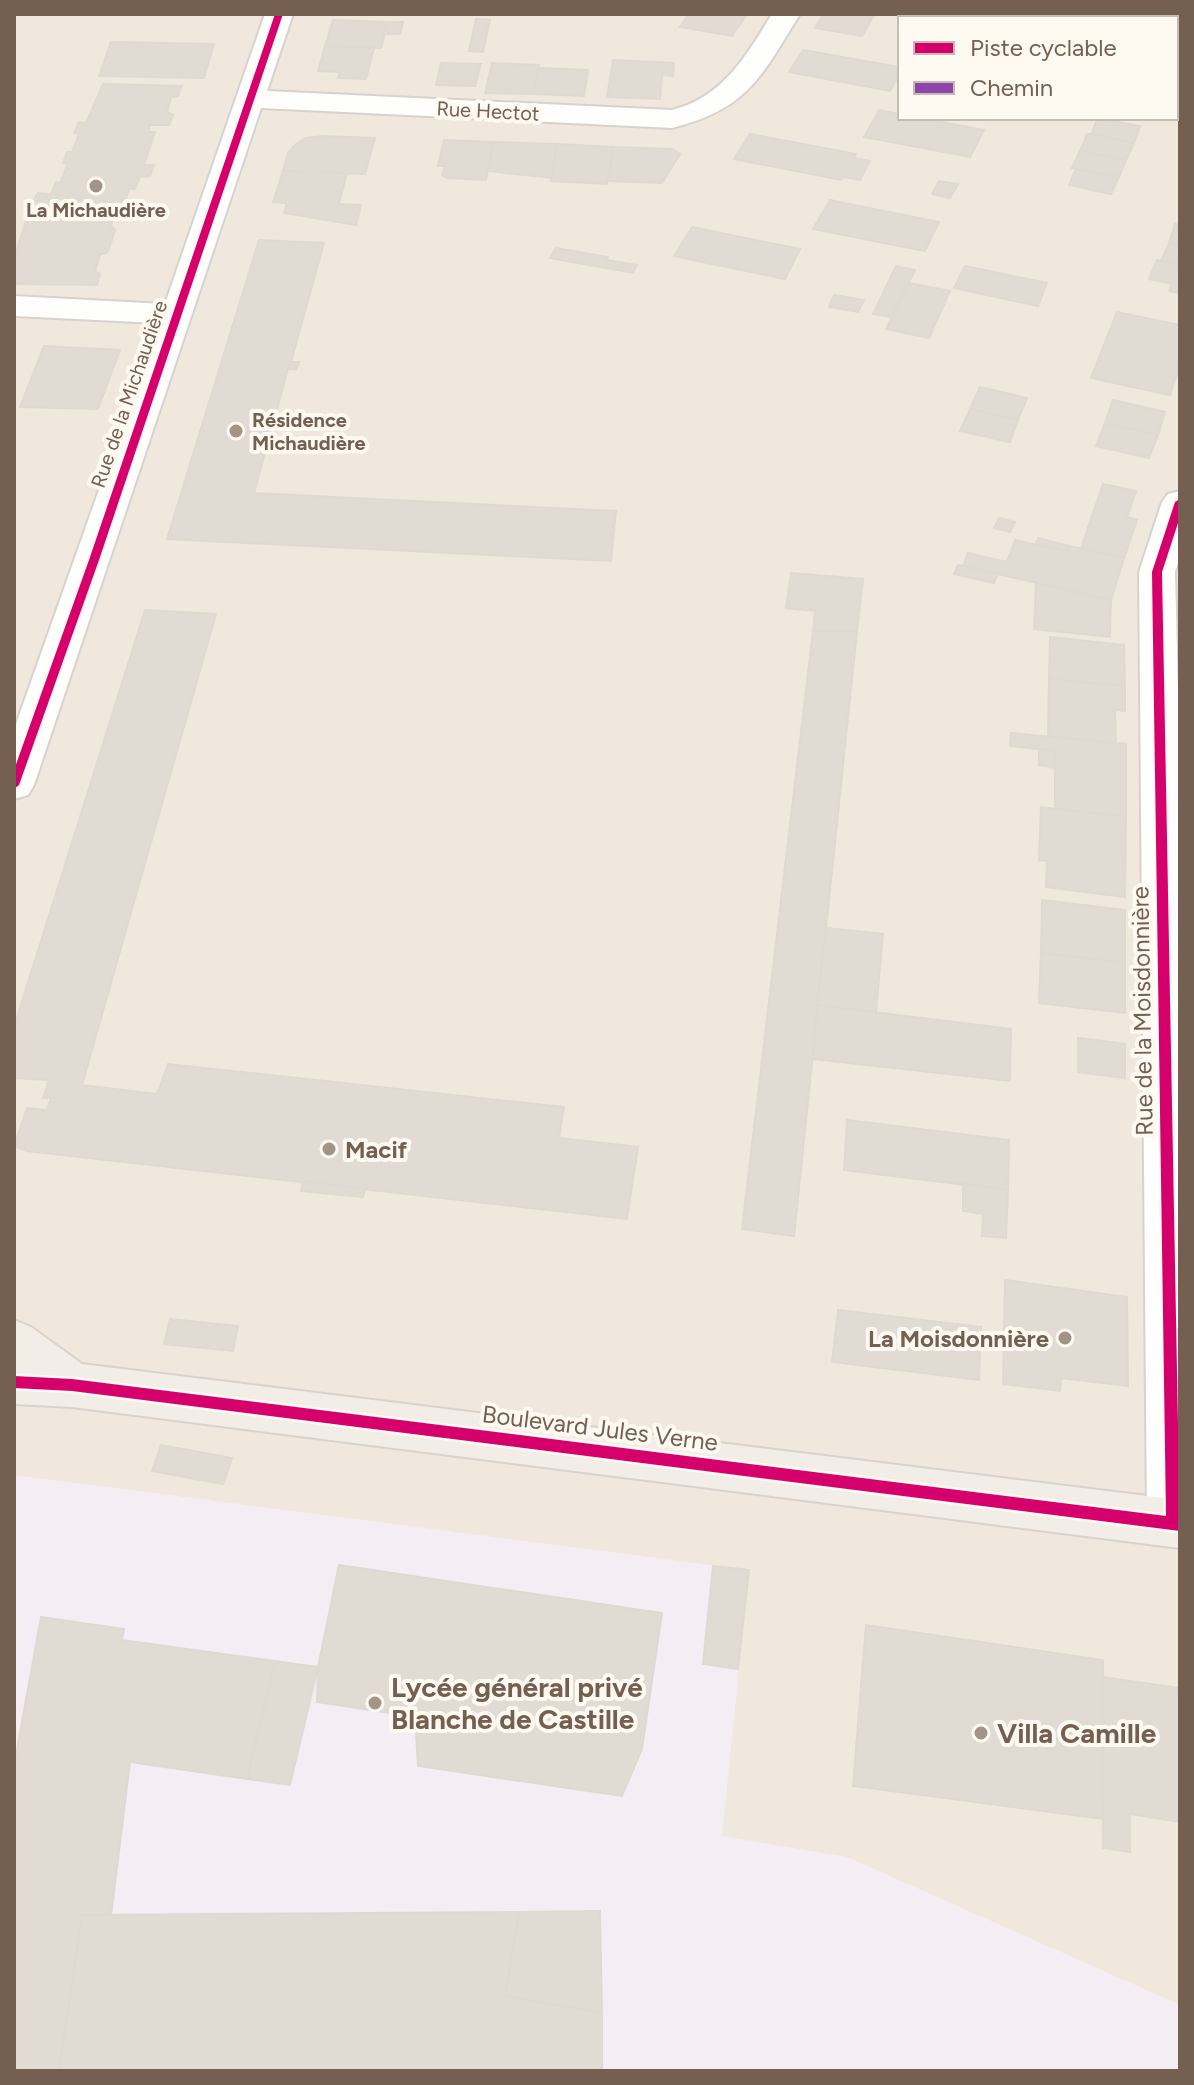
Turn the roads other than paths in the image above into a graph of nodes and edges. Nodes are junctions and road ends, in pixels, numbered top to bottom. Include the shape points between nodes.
1 (279, 14) edge
2 (786, 14) edge
3 (250, 99) junction
4 (14, 306) edge
5 (177, 314) junction
6 (1180, 502) edge
7 (14, 785) edge
8 (14, 1342) edge
9 (14, 1382) edge
10 (72, 1385) junction
11 (1177, 1524) edge

1 - 3 street, Rue de la Michaudière
2 - 3 street, Rue Hectot via 745,76 723,100 697,114 660,119
3 - 5 street, Rue de la Michaudière
4 - 5 street
5 - 7 street, Rue de la Michaudière
6 - 11 street, Rue de la Moisdonnière via 1157,572
8 - 10 main road, Boulevard Jules Verne
9 - 10 main road, Boulevard Jules Verne
10 - 11 main road, Boulevard Jules Verne

